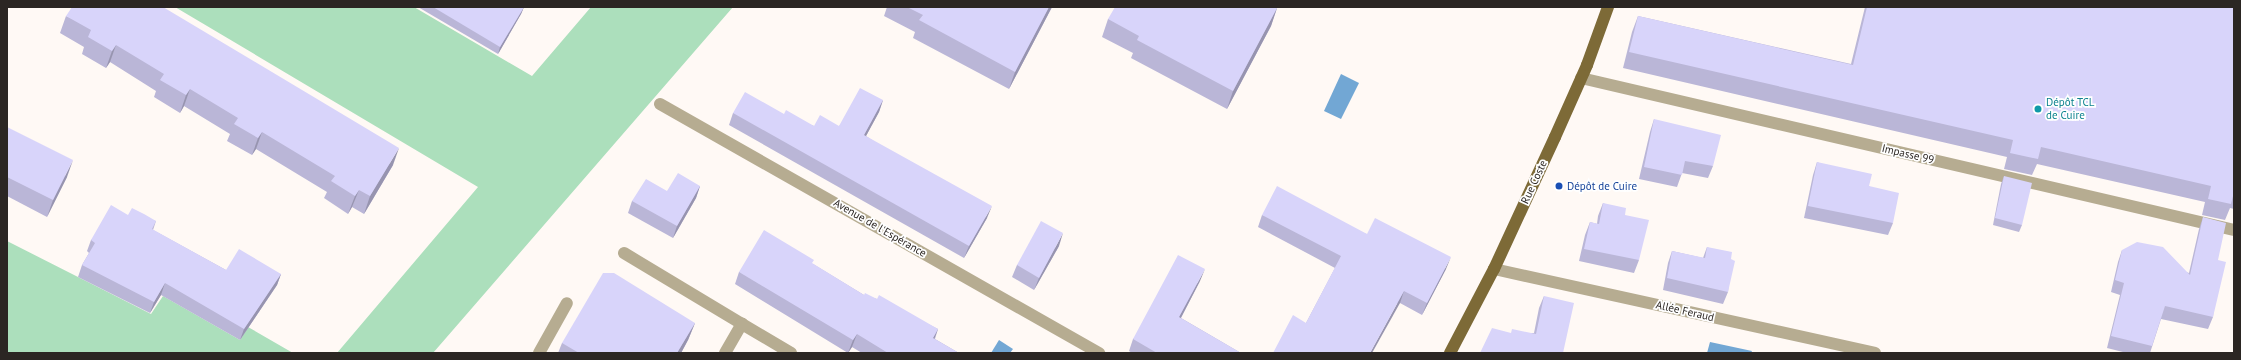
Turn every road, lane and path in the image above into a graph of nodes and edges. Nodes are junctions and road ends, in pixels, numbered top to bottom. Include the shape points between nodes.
1 (1608, 7) edge
2 (1581, 78) junction
3 (660, 104) dead end
4 (2234, 230) edge
5 (624, 253) dead end
6 (1494, 269) junction
7 (567, 302) dead end
8 (742, 324) junction
9 (539, 353) edge
10 (725, 353) edge
11 (791, 353) edge
12 (1099, 353) edge
13 (1450, 353) edge
14 (1875, 353) edge

1 - 2 main road, Rue Coste
2 - 4 street, Impasse 99
2 - 6 main road, Rue Coste
3 - 12 street, Avenue de l'Espérance
5 - 8 street
6 - 13 main road, Rue Coste
6 - 14 street, Allée Feraud
7 - 9 street
8 - 10 street
8 - 11 street

